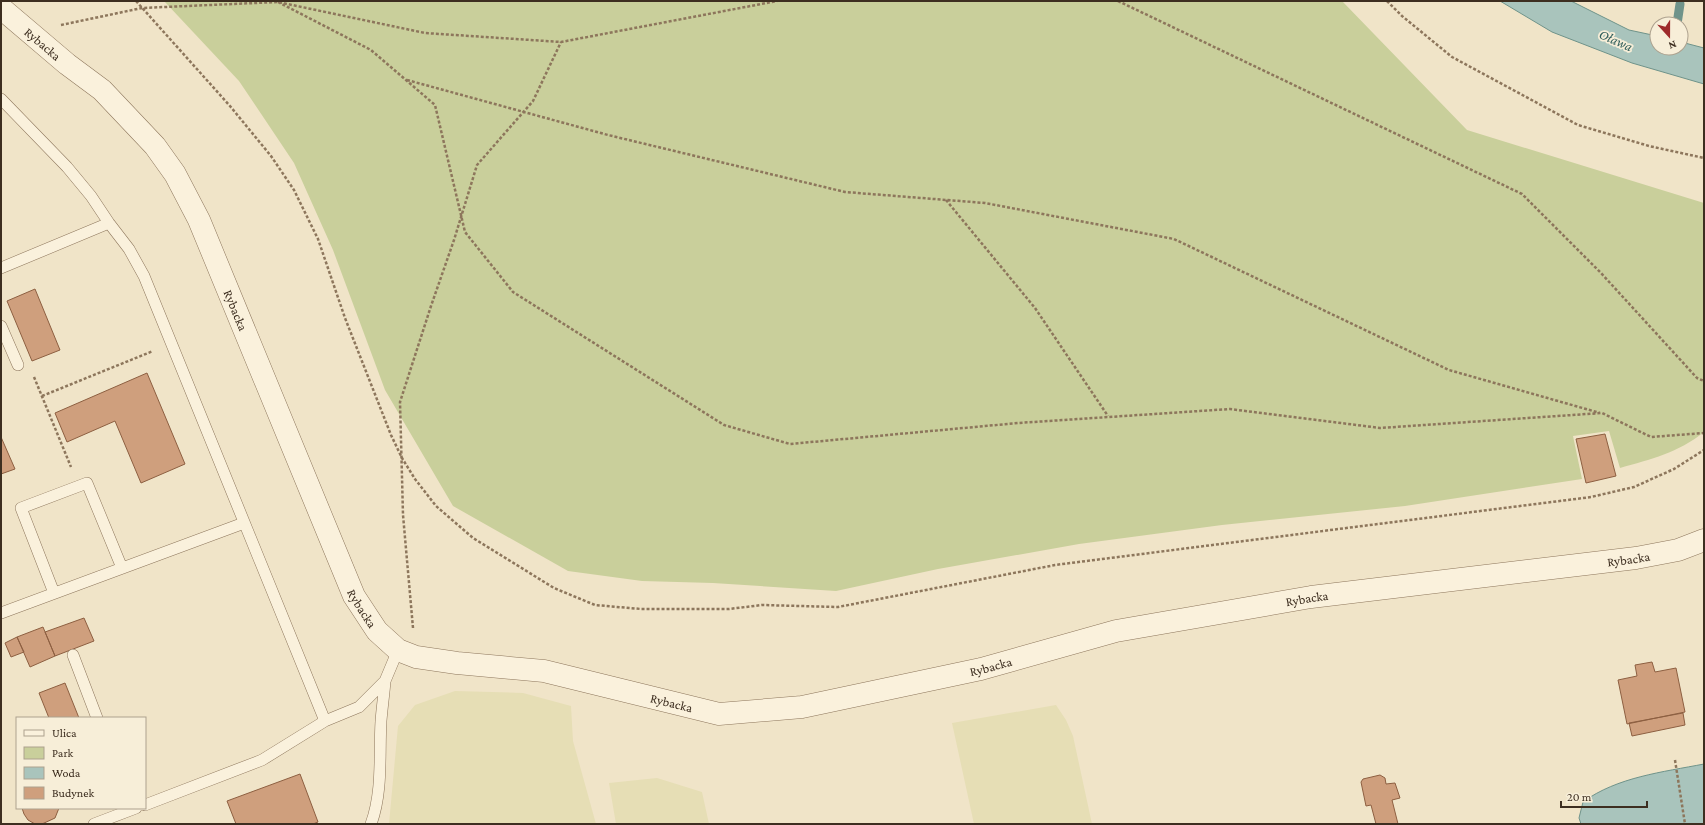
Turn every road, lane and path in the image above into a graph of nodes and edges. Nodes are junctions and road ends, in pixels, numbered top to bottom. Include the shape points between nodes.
1 (136, 1) edge
2 (777, 1) edge
3 (1118, 1) edge
4 (1387, 1) edge
5 (278, 2) junction
6 (1, 8) edge
7 (142, 8) junction
8 (28, 32) junction
9 (561, 42) junction
10 (406, 80) junction
11 (1, 99) edge
12 (523, 112) junction
13 (1704, 158) edge
14 (946, 200) junction
15 (461, 216) junction
16 (108, 223) junction
17 (1, 268) edge
18 (1, 326) edge
19 (171, 344) junction
20 (18, 365) joint
21 (1704, 381) edge
22 (42, 396) junction
23 (1602, 413) junction
24 (1109, 417) junction
25 (1704, 433) edge
26 (1704, 450) edge
27 (402, 458) junction
28 (79, 486) junction
29 (244, 523) junction
30 (1704, 540) edge
31 (122, 568) junction
32 (54, 593) junction
33 (1, 613) edge
34 (407, 653) junction
35 (73, 655) dead end
36 (385, 681) junction
37 (97, 717) edge
38 (325, 721) junction
39 (1675, 760) dead end
40 (146, 804) edge
41 (132, 809) edge
42 (94, 824) edge
43 (371, 824) edge
44 (1685, 824) edge

1 - 7 path
2 - 9 path
3 - 21 path via 1522,194 1601,273 1698,378
4 - 13 path via 1452,57 1578,125 1649,146
5 - 7 path
5 - 9 path via 424,33
5 - 10 path via 371,50
6 - 8 street, Rybacka
7 - 8 path
7 - 27 path via 244,122 294,190 318,239 348,325
8 - 34 street, Rybacka via 102,90 155,146 175,174 199,220 354,596 377,631
9 - 12 path via 533,101
10 - 12 path
10 - 15 path via 435,105
11 - 16 lane via 67,167 91,196
12 - 14 path via 845,192
12 - 15 path via 477,165
14 - 23 path via 985,202 1174,239 1449,370
14 - 24 path via 1035,308
15 - 24 path via 465,232 513,292 724,426 790,444
15 - 27 path via 400,402
16 - 17 lane
16 - 19 lane via 129,249 144,276
18 - 20 lane
19 - 22 path
19 - 29 lane
20 - 22 path via 30,368
22 - 28 path
23 - 24 path via 1380,428 1230,409
23 - 25 path via 1652,437
26 - 27 path via 1674,469 1634,487 1591,497 1055,565 838,607 762,605 729,609 641,609 595,605 554,588 473,538 436,506 414,479
27 - 34 path
28 - 31 lane via 87,483
28 - 32 lane via 21,508
29 - 31 lane
29 - 38 lane
30 - 34 street, Rybacka via 1678,550 1636,558 1311,596 1116,631 981,669 802,707 719,714 544,671 457,663
31 - 32 lane
32 - 33 lane
34 - 36 lane
35 - 37 lane
36 - 38 lane via 359,707
36 - 43 lane via 380,774 376,809
38 - 40 lane via 262,760
39 - 44 path
41 - 42 lane

